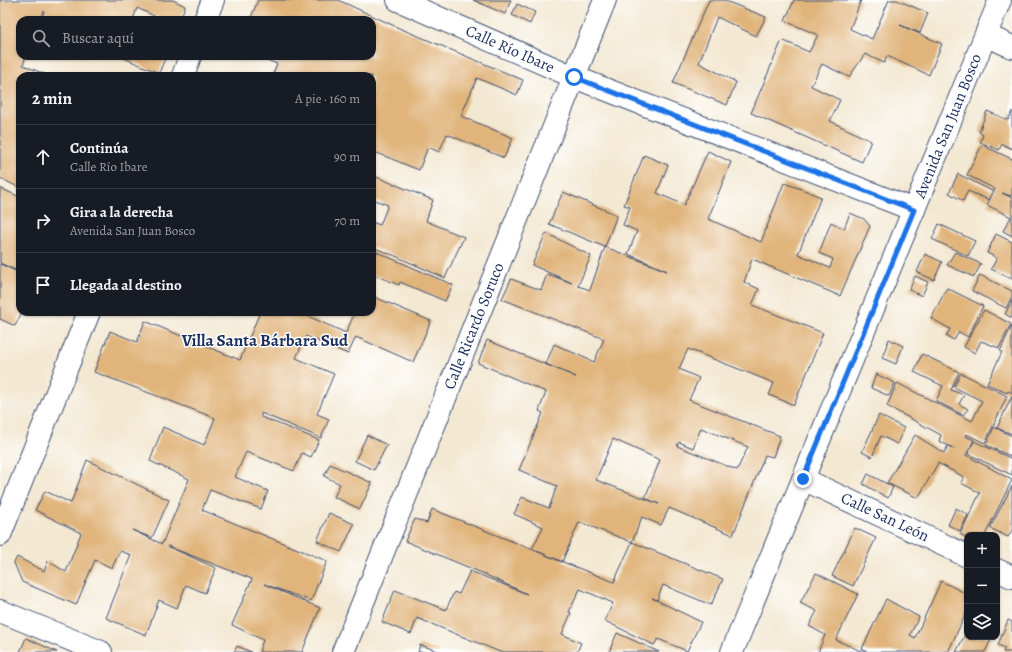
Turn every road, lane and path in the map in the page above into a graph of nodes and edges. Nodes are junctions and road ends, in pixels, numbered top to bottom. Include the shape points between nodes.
1 (213, 0) edge
2 (398, 0) edge
3 (605, 0) edge
4 (1000, 0) edge
5 (207, 16) edge
6 (986, 35) junction
7 (1012, 47) edge
8 (188, 60) edge
9 (184, 72) edge
10 (574, 77) junction
11 (914, 210) junction
12 (87, 316) edge
13 (803, 479) junction
14 (0, 535) edge
15 (964, 555) edge
16 (1000, 571) edge
17 (1012, 577) edge
18 (0, 611) edge
19 (101, 652) edge
20 (343, 652) edge
21 (732, 652) edge

1 - 5 street
2 - 10 street, Calle Río Ibare
3 - 10 street, Calle Ricardo Soruco
4 - 6 street, Avenida San Juan Bosco
6 - 7 street
6 - 11 street, Avenida San Juan Bosco
8 - 9 street
10 - 11 street, Calle Río Ibare
10 - 20 street, Calle Ricardo Soruco
11 - 13 street, Avenida San Juan Bosco
12 - 14 street
13 - 15 street, Calle San León
13 - 21 street, Avenida San Juan Bosco
16 - 17 street
18 - 19 street

